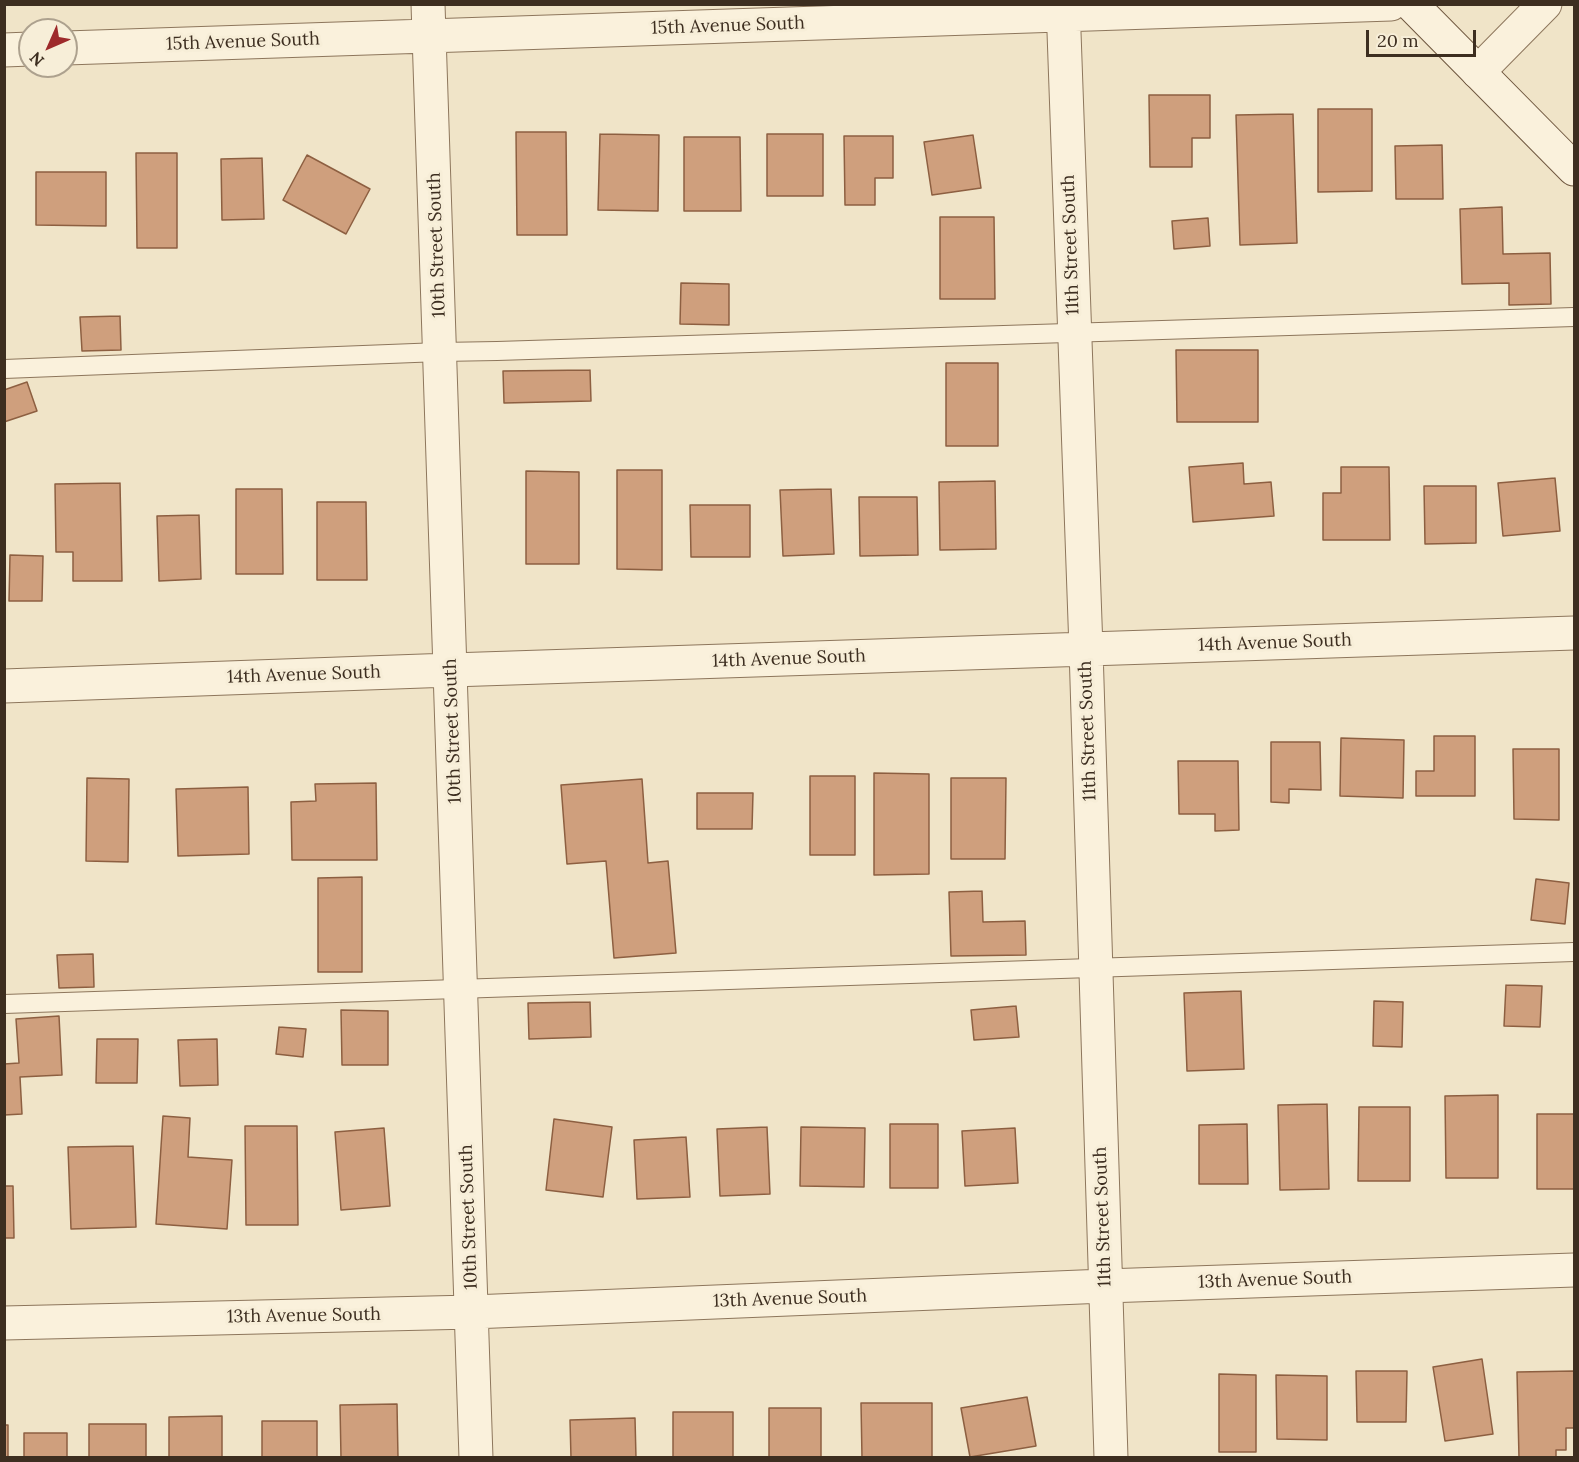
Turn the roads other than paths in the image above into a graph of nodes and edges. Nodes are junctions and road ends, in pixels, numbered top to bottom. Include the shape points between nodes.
1 (428, 4) edge
2 (1390, 4) edge
3 (1411, 4) edge
4 (1545, 4) edge
5 (1063, 10) edge
6 (429, 37) junction
7 (78, 48) edge
8 (1478, 72) junction
9 (1575, 170) edge
10 (1575, 317) edge
11 (1074, 332) junction
12 (440, 352) junction
13 (4, 369) edge
14 (1575, 633) edge
15 (1086, 650) junction
16 (451, 670) junction
17 (4, 686) edge
18 (1575, 952) edge
19 (1096, 968) junction
20 (461, 989) junction
21 (4, 1004) edge
22 (1575, 1270) edge
23 (1105, 1286) junction
24 (472, 1312) junction
25 (4, 1323) edge
26 (476, 1458) edge
27 (1111, 1458) edge

1 - 6 street, 10th Street South
2 - 5 street, 15th Avenue South
3 - 8 street
4 - 8 street
5 - 6 street, 15th Avenue South
5 - 11 street, 11th Street South
6 - 7 street, 15th Avenue South
6 - 12 street, 10th Street South
8 - 9 street
10 - 11 lane
11 - 12 lane
11 - 15 street, 11th Street South
12 - 13 lane
12 - 16 street, 10th Street South
14 - 15 street, 14th Avenue South
15 - 16 street, 14th Avenue South
15 - 19 street, 11th Street South
16 - 17 street, 14th Avenue South
16 - 20 street, 10th Street South
18 - 19 lane
19 - 20 lane
19 - 23 street, 11th Street South
20 - 21 lane
20 - 24 street, 10th Street South
22 - 23 street, 13th Avenue South
23 - 24 street, 13th Avenue South
23 - 27 street, 11th Street South
24 - 25 street, 13th Avenue South
24 - 26 street, 10th Street South

